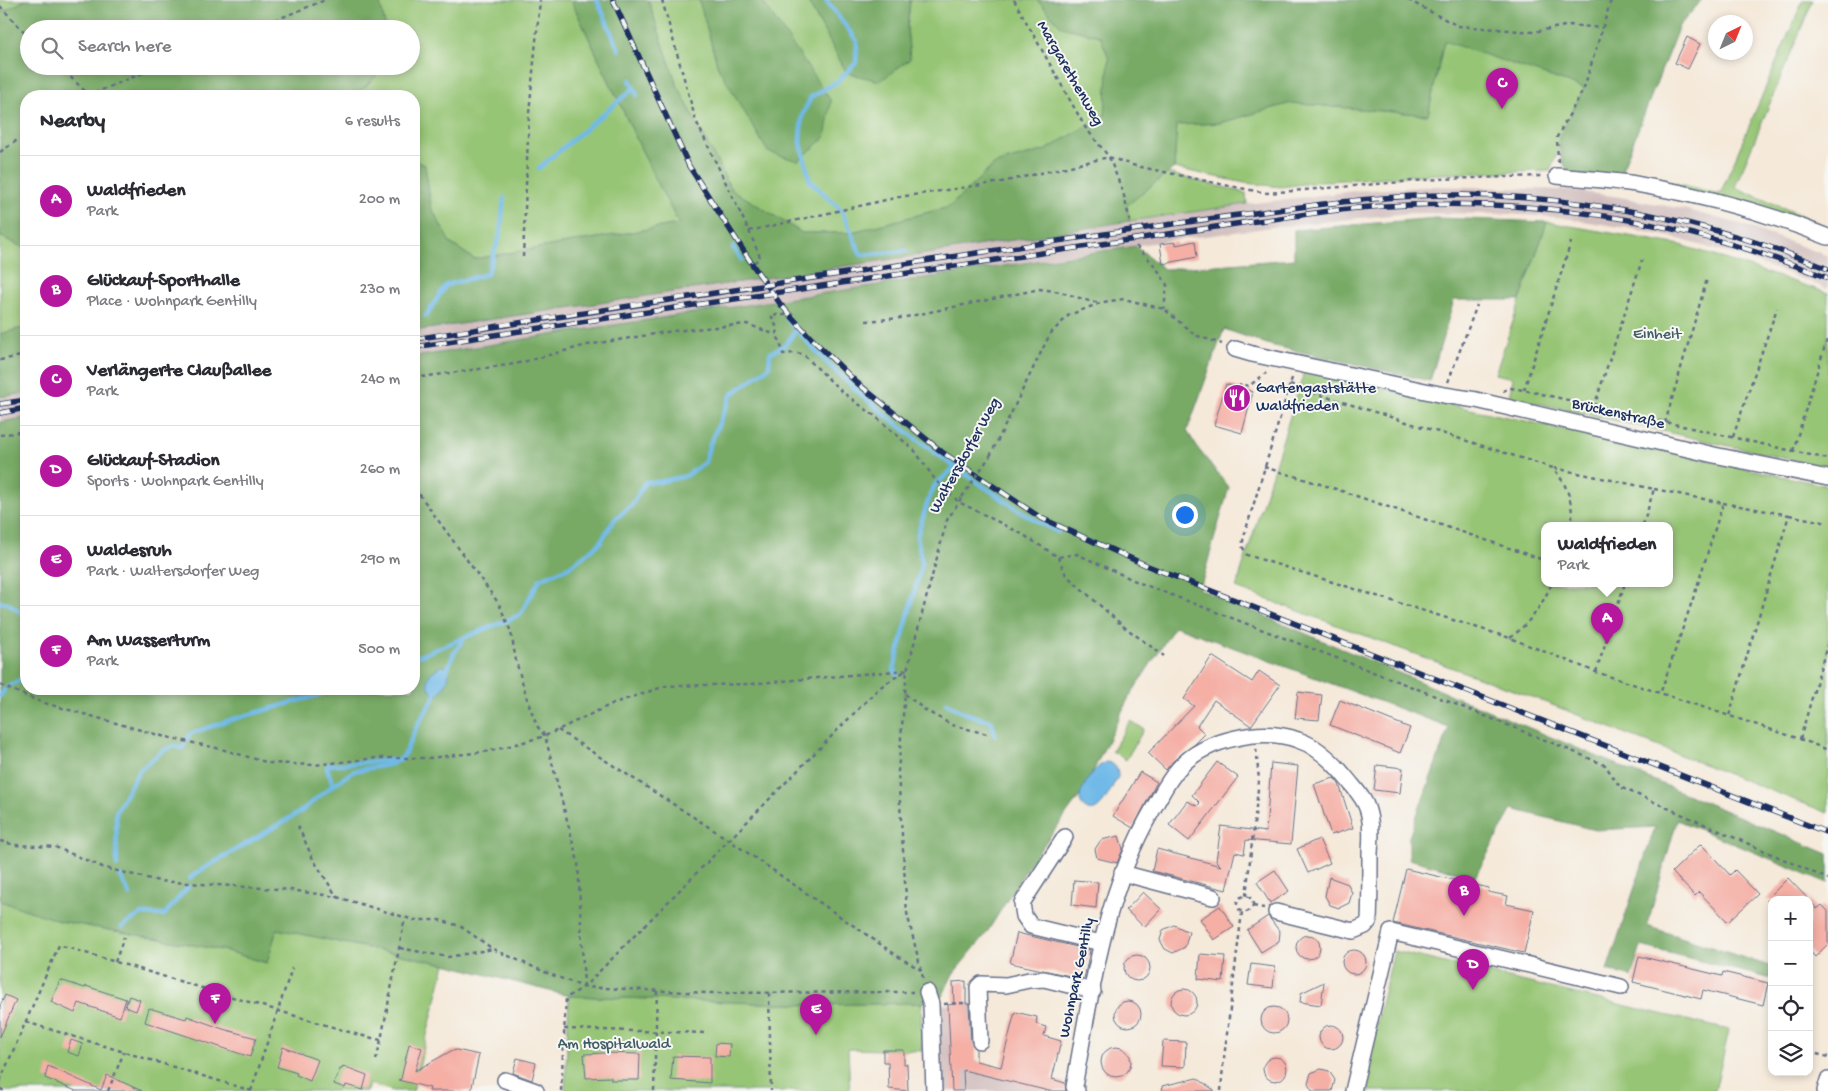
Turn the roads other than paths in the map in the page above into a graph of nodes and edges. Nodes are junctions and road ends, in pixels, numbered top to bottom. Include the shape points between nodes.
1 (1557, 176) road end
2 (1828, 237) edge
3 (1236, 349) road end
4 (1828, 478) edge
5 (1065, 837) dead end
6 (1122, 873) junction
7 (1213, 897) dead end
8 (1276, 912) dead end
9 (1369, 920) junction
10 (1391, 932) junction
11 (1101, 943) junction
12 (1621, 987) dead end
13 (1092, 991) junction
14 (929, 998) road end
15 (980, 1041) dead end
16 (506, 1080) dead end
17 (1828, 1080) edge
18 (536, 1091) edge
19 (934, 1091) edge
20 (1077, 1091) edge
21 (1353, 1091) edge
22 (1825, 1091) edge

1 - 2 street via 1639,184 1704,198 1762,213
3 - 4 street, Brückenstraße
5 - 11 street via 1022,903 1024,916 1031,926
6 - 7 street
6 - 9 street, Wohnpark Gentilly via 1139,832 1180,767 1198,752 1231,740 1252,735 1283,736 1300,740 1341,772 1360,795 1368,811 1371,830
6 - 11 street, Wohnpark Gentilly
8 - 9 street via 1353,931 1366,926
9 - 10 street
10 - 12 street
10 - 21 street
11 - 13 street, Wohnpark Gentilly
13 - 15 street via 1044,979 1006,985 981,984 978,988
13 - 20 street, Wohnpark Gentilly via 1074,1087
14 - 19 street
16 - 18 street
17 - 22 street

